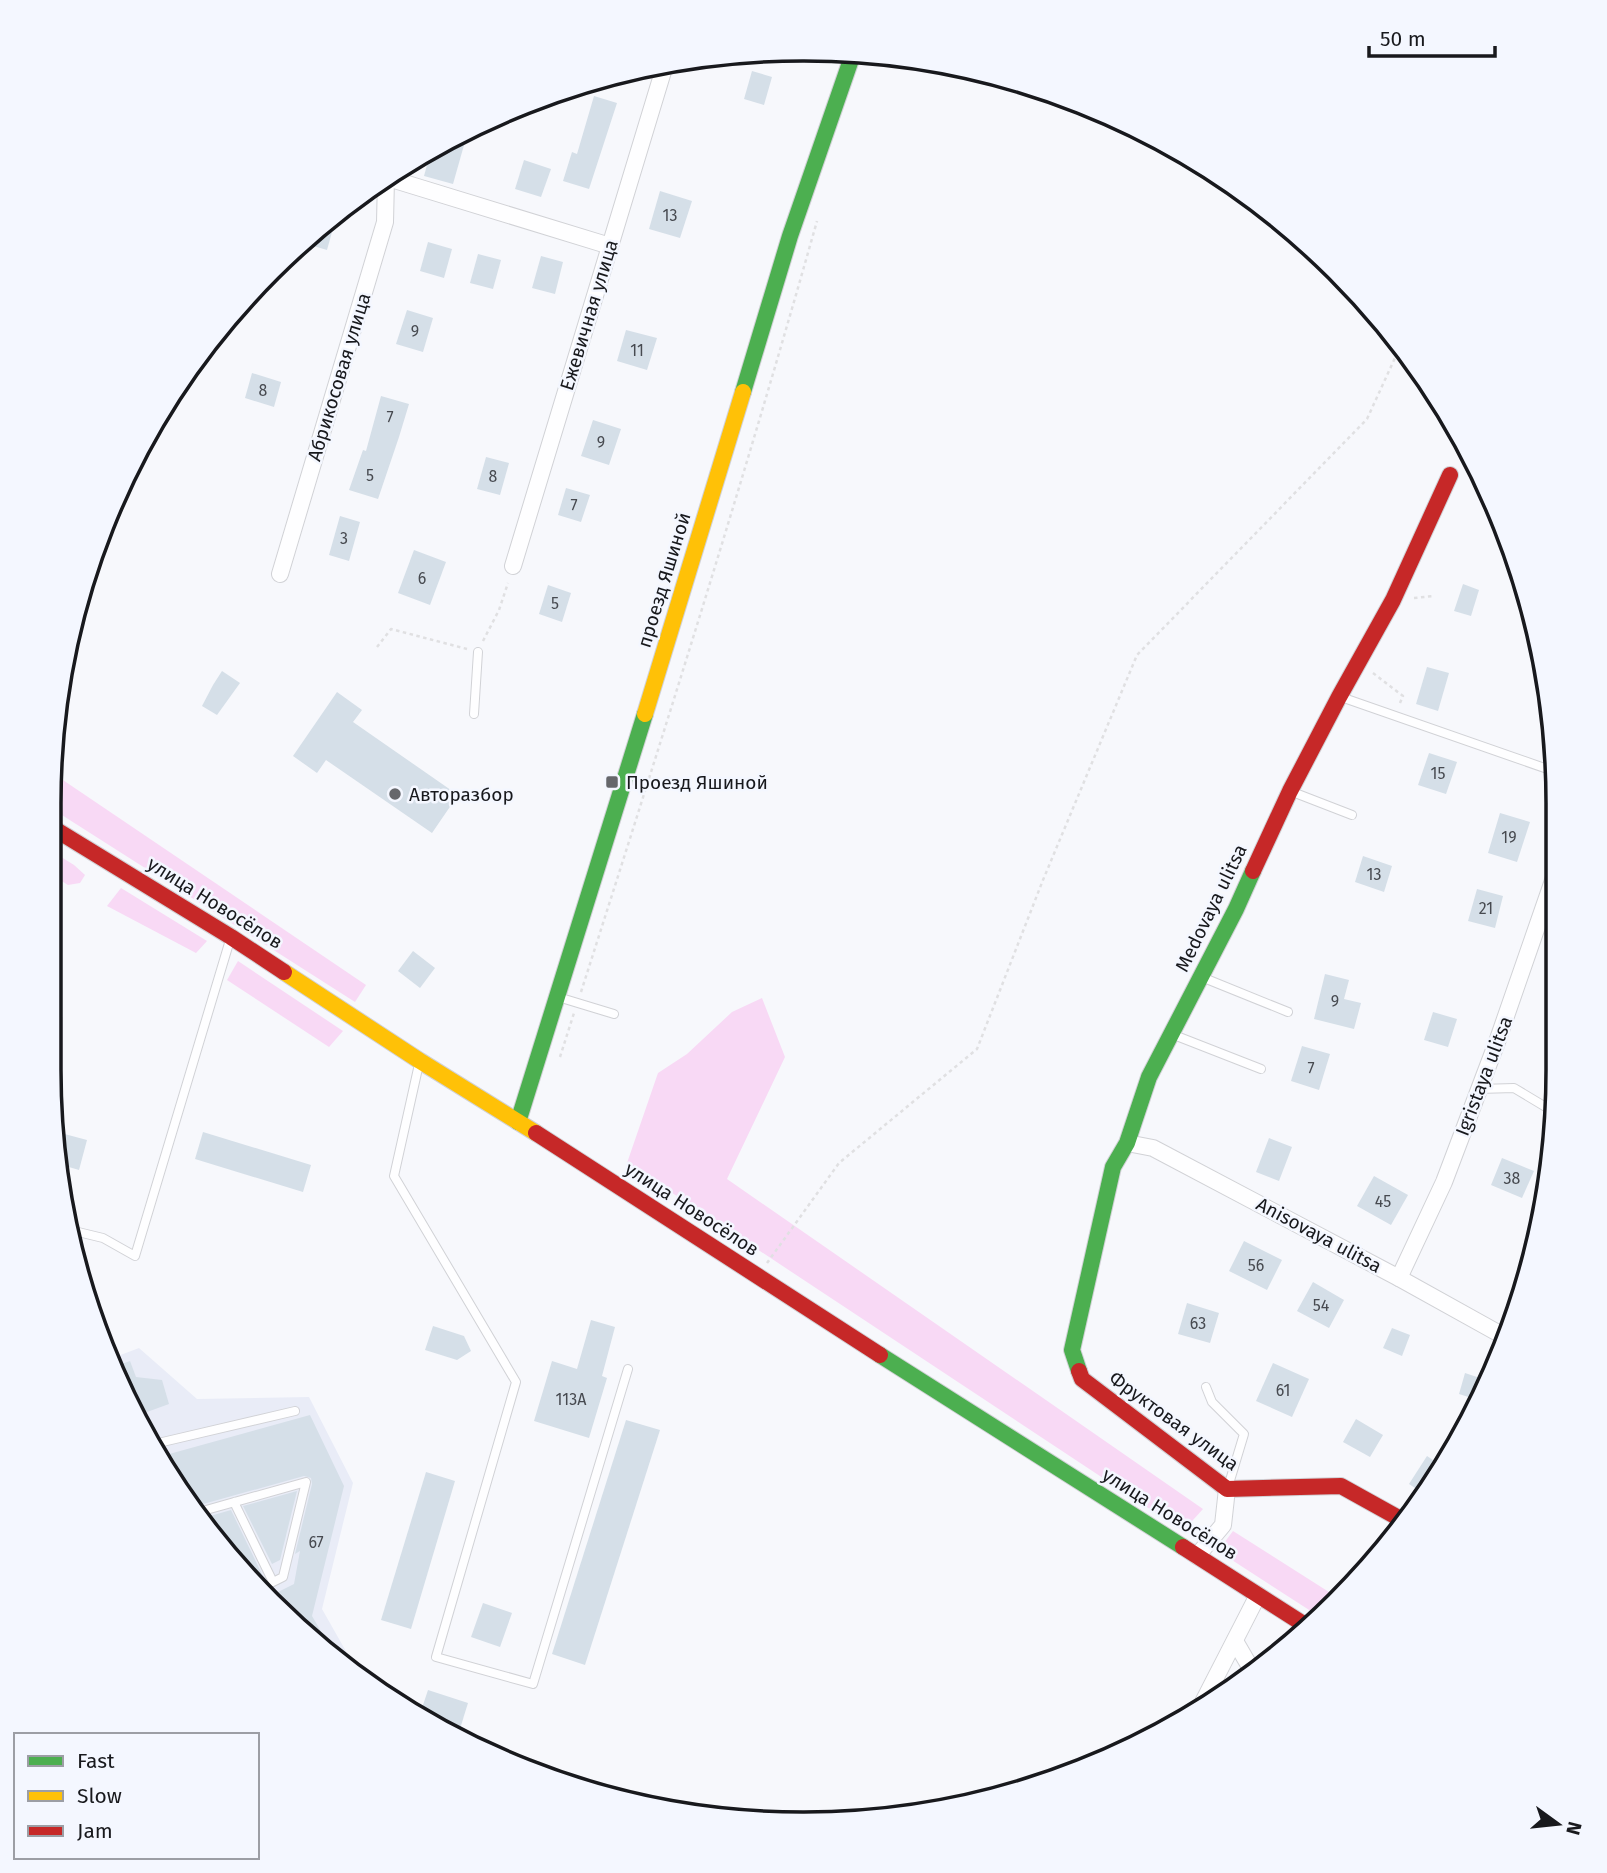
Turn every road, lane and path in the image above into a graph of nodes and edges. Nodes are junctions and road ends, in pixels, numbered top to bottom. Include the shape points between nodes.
1 (850, 63) edge
2 (662, 76) edge
3 (398, 181) edge
4 (386, 189) edge
5 (818, 217) dead end
6 (610, 246) junction
7 (1396, 357) edge
8 (1450, 475) dead end
9 (513, 566) joint
10 (280, 574) dead end
11 (377, 647) dead end
12 (478, 652) junction
13 (1358, 663) junction
14 (1339, 697) junction
15 (474, 715) dead end
16 (1396, 716) junction
17 (1545, 768) edge
18 (1290, 791) junction
19 (1352, 815) dead end
20 (61, 833) edge
21 (1546, 901) edge
22 (231, 937) junction
23 (1201, 976) junction
24 (580, 995) dead end
25 (558, 997) junction
26 (1289, 1012) dead end
27 (614, 1014) dead end
28 (1172, 1033) junction
29 (420, 1061) junction
30 (1261, 1069) dead end
31 (1479, 1089) junction
32 (1544, 1106) edge
33 (518, 1122) junction
34 (1127, 1143) junction
35 (80, 1232) edge
36 (757, 1277) junction
37 (1399, 1278) junction
38 (1497, 1332) edge
39 (628, 1369) dead end
40 (1082, 1379) joint
41 (1206, 1387) dead end
42 (295, 1411) dead end
43 (162, 1442) edge
44 (1227, 1489) junction
45 (234, 1502) junction
46 (207, 1510) edge
47 (1396, 1516) edge
48 (1197, 1556) junction
49 (1258, 1595) junction
50 (1300, 1622) edge
51 (1234, 1641) junction
52 (1248, 1663) edge
53 (1208, 1692) edge

1 - 25 street, проезд Яшиной via 790,236
2 - 6 street, Ежевичная улица
3 - 6 street
4 - 10 street, Абрикосовая улица via 385,222
5 - 24 path via 775,370
6 - 9 street, Ежевичная улица
7 - 36 path via 1367,419 1137,655 977,1049 839,1163
8 - 13 street, Medovaya ulitsa via 1393,600
9 - 12 path via 499,610
11 - 12 path via 391,629
12 - 15 lane
13 - 14 street, Medovaya ulitsa
13 - 16 path via 1403,696
14 - 16 lane
14 - 18 street, Medovaya ulitsa
16 - 17 lane
18 - 19 lane
18 - 23 street, Medovaya ulitsa
20 - 22 street, улица Новосёлов
21 - 31 street, Igristaya ulitsa
22 - 29 street, улица Новосёлов
22 - 35 lane via 135,1256 103,1238
23 - 26 lane
23 - 28 street, Medovaya ulitsa
25 - 27 lane
25 - 33 street, проезд Яшиной
28 - 30 lane
28 - 34 street, Medovaya ulitsa via 1149,1077
29 - 33 street, улица Новосёлов
29 - 39 lane via 394,1176 516,1382 436,1657 533,1684
31 - 32 lane via 1514,1088
31 - 37 street, Igristaya ulitsa via 1444,1182
33 - 36 street, улица Новосёлов
34 - 37 street, Anisovaya ulitsa via 1153,1148
34 - 40 street, Medovaya ulitsa via 1113,1167 1072,1350
36 - 48 street, улица Новосёлов
37 - 38 street, Anisovaya ulitsa
40 - 44 street, Фруктовая улица
41 - 44 lane via 1212,1402 1244,1434
42 - 43 lane
44 - 47 street, Фруктовая улица via 1341,1486
44 - 48 street via 1223,1525
45 - 45 lane via 306,1482 283,1577 273,1582
45 - 46 lane
48 - 49 street, улица Новосёлов
49 - 50 street, улица Новосёлов
49 - 51 street
51 - 52 street
51 - 53 street

